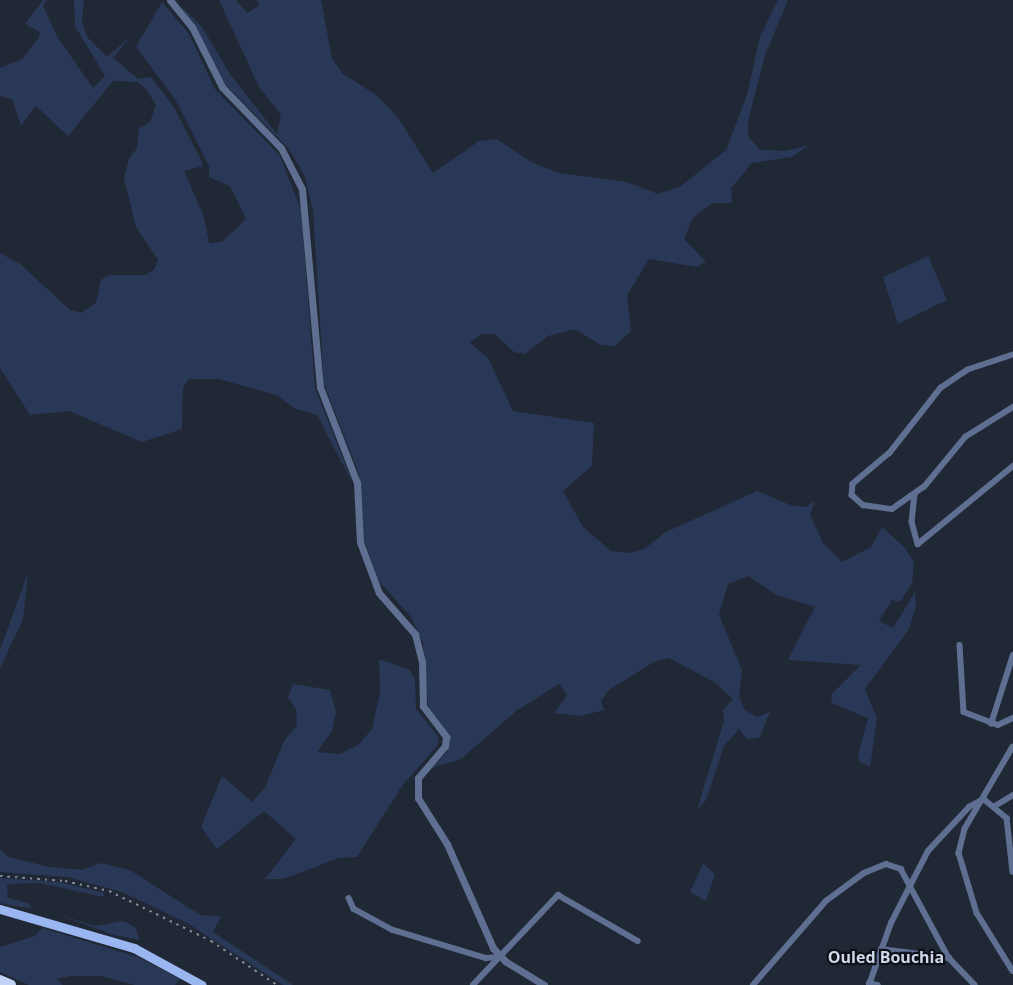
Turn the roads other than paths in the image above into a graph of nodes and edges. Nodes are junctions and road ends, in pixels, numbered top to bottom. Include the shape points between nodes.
1 (170, 0) edge
2 (1013, 355) edge
3 (1013, 407) edge
4 (1013, 466) edge
5 (916, 494) junction
6 (960, 645) dead end
7 (1013, 655) edge
8 (1013, 718) edge
9 (991, 724) junction
10 (1013, 747) edge
11 (1013, 795) edge
12 (984, 799) junction
13 (995, 806) junction
14 (1013, 872) edge
15 (911, 887) junction
16 (349, 898) dead end
17 (0, 910) edge
18 (638, 941) dead end
19 (881, 949) junction
20 (500, 957) junction
21 (948, 958) junction
22 (1013, 971) edge
23 (0, 980) edge
24 (869, 984) edge
25 (11, 985) edge
26 (202, 985) edge
27 (473, 985) edge
28 (544, 985) edge
29 (753, 985) edge
30 (878, 985) edge
31 (975, 985) edge

1 - 20 street via 192,27 222,87 282,148 302,189 320,387 357,483 360,542 379,593 415,634 421,656 423,706 446,737 445,746 418,778 418,798 447,844
2 - 5 street via 968,370 941,388 890,453 850,489 856,500 877,510 892,509
3 - 5 street via 964,437
4 - 5 street via 918,544 912,522
6 - 9 street via 964,712
7 - 9 street
8 - 9 street via 1004,724
10 - 12 street
11 - 13 street
12 - 13 street
12 - 15 street via 969,807 933,845
12 - 22 street via 960,841 961,866 977,913
13 - 14 street via 1008,822
15 - 19 street
15 - 21 street
15 - 29 street via 901,869 893,864 864,873 810,917
16 - 20 street via 354,909 393,930 486,958
17 - 26 main road via 134,948
18 - 20 street via 558,895
19 - 21 street
19 - 24 street
20 - 27 street
20 - 28 street
21 - 31 street
23 - 25 highway
24 - 30 street

